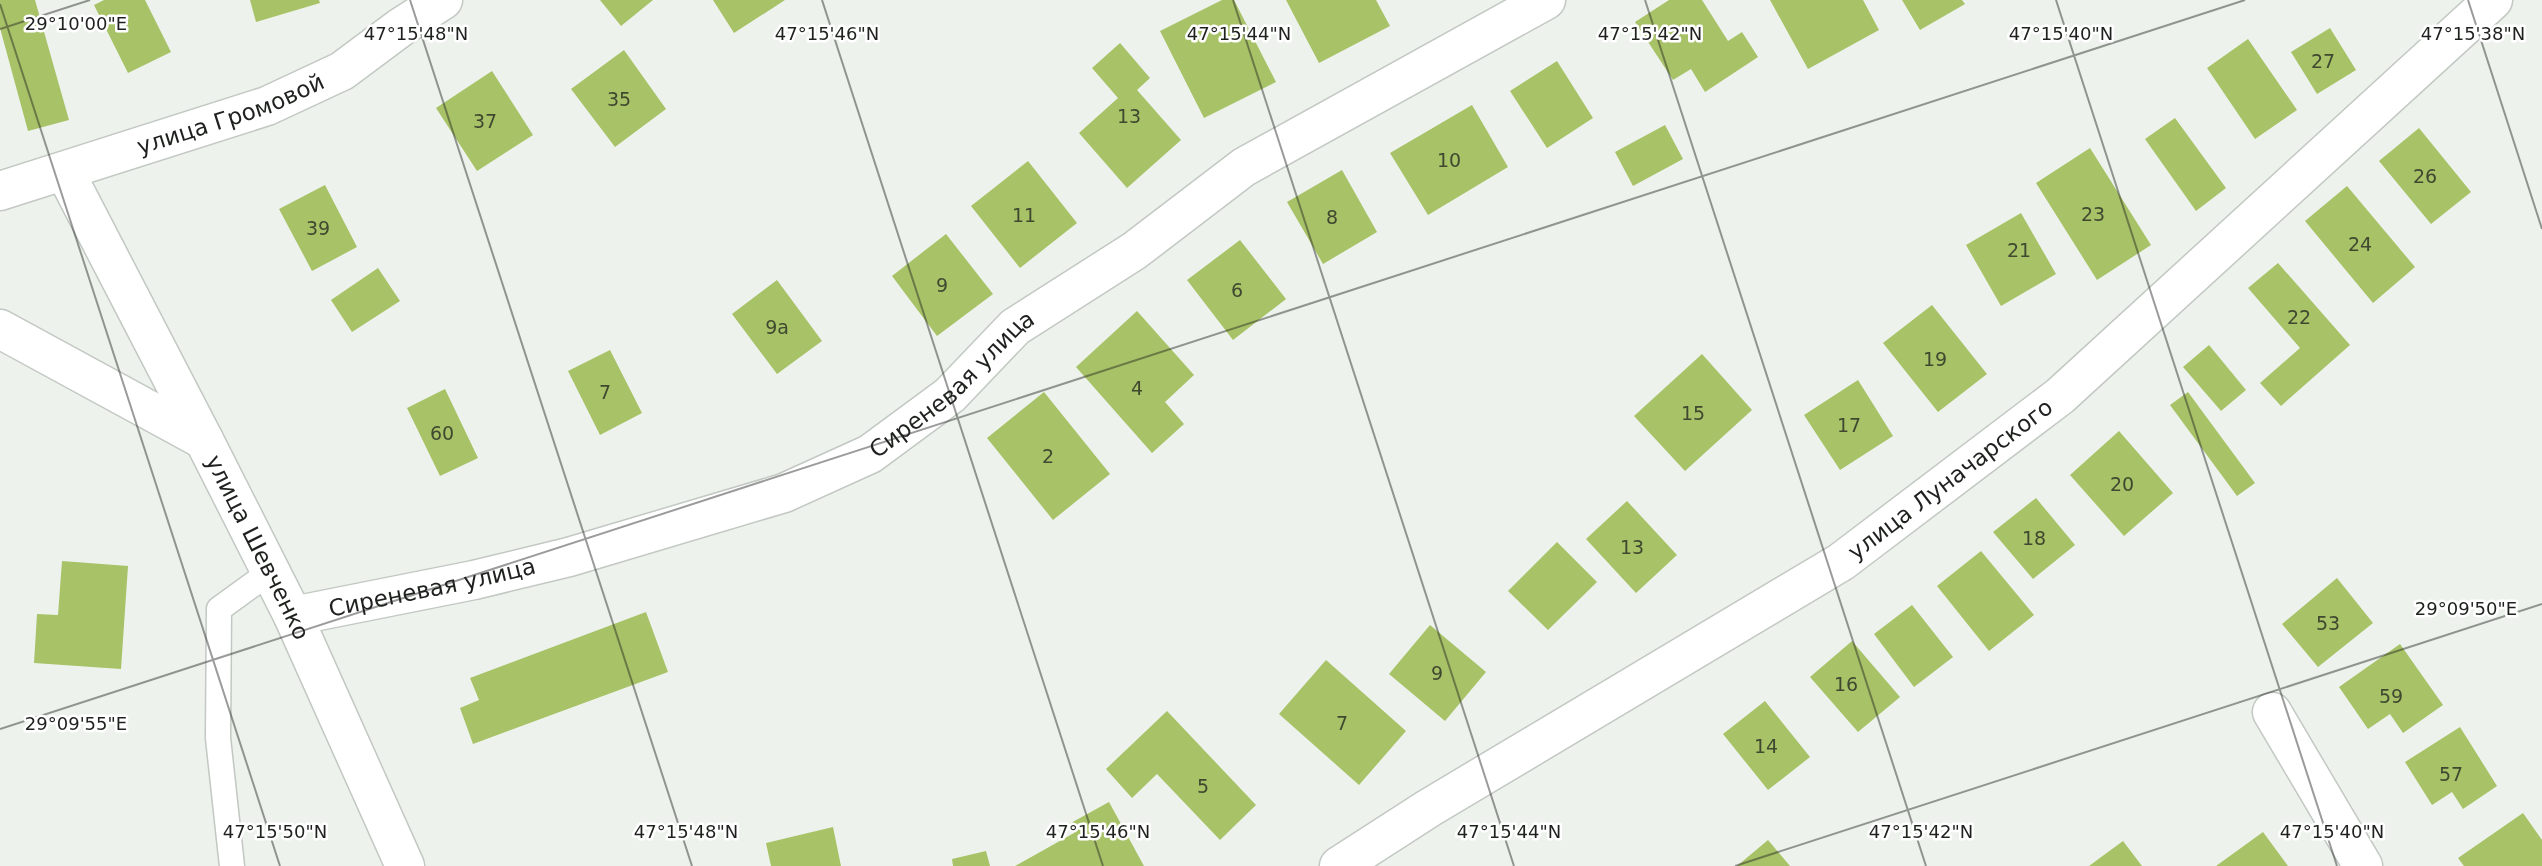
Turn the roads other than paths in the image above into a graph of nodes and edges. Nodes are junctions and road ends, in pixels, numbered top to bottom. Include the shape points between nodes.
1 (443, 0) edge
2 (1546, 0) edge
3 (2493, 0) edge
4 (397, 14) edge
5 (65, 172) junction
6 (0, 191) edge
7 (0, 329) edge
8 (205, 440) junction
9 (270, 572) junction
10 (293, 616) junction
11 (2272, 712) dead end
12 (232, 866) edge
13 (405, 866) edge
14 (1339, 866) edge
15 (2364, 866) edge

1 - 4 street, улица Громовой
2 - 10 street, Сиреневая улица via 1244,167 1134,251 1015,327 950,395 870,454 785,493 581,554
3 - 14 street, улица Луначарского via 2060,396 1841,562
4 - 5 street, улица Громовой via 342,71 267,106
5 - 6 street, улица Громовой
5 - 8 street
7 - 8 street, улица Шевченко
8 - 9 street, улица Шевченко
9 - 10 street, улица Шевченко
9 - 12 lane via 219,609 218,738
10 - 13 street, улица Шевченко
11 - 15 street

